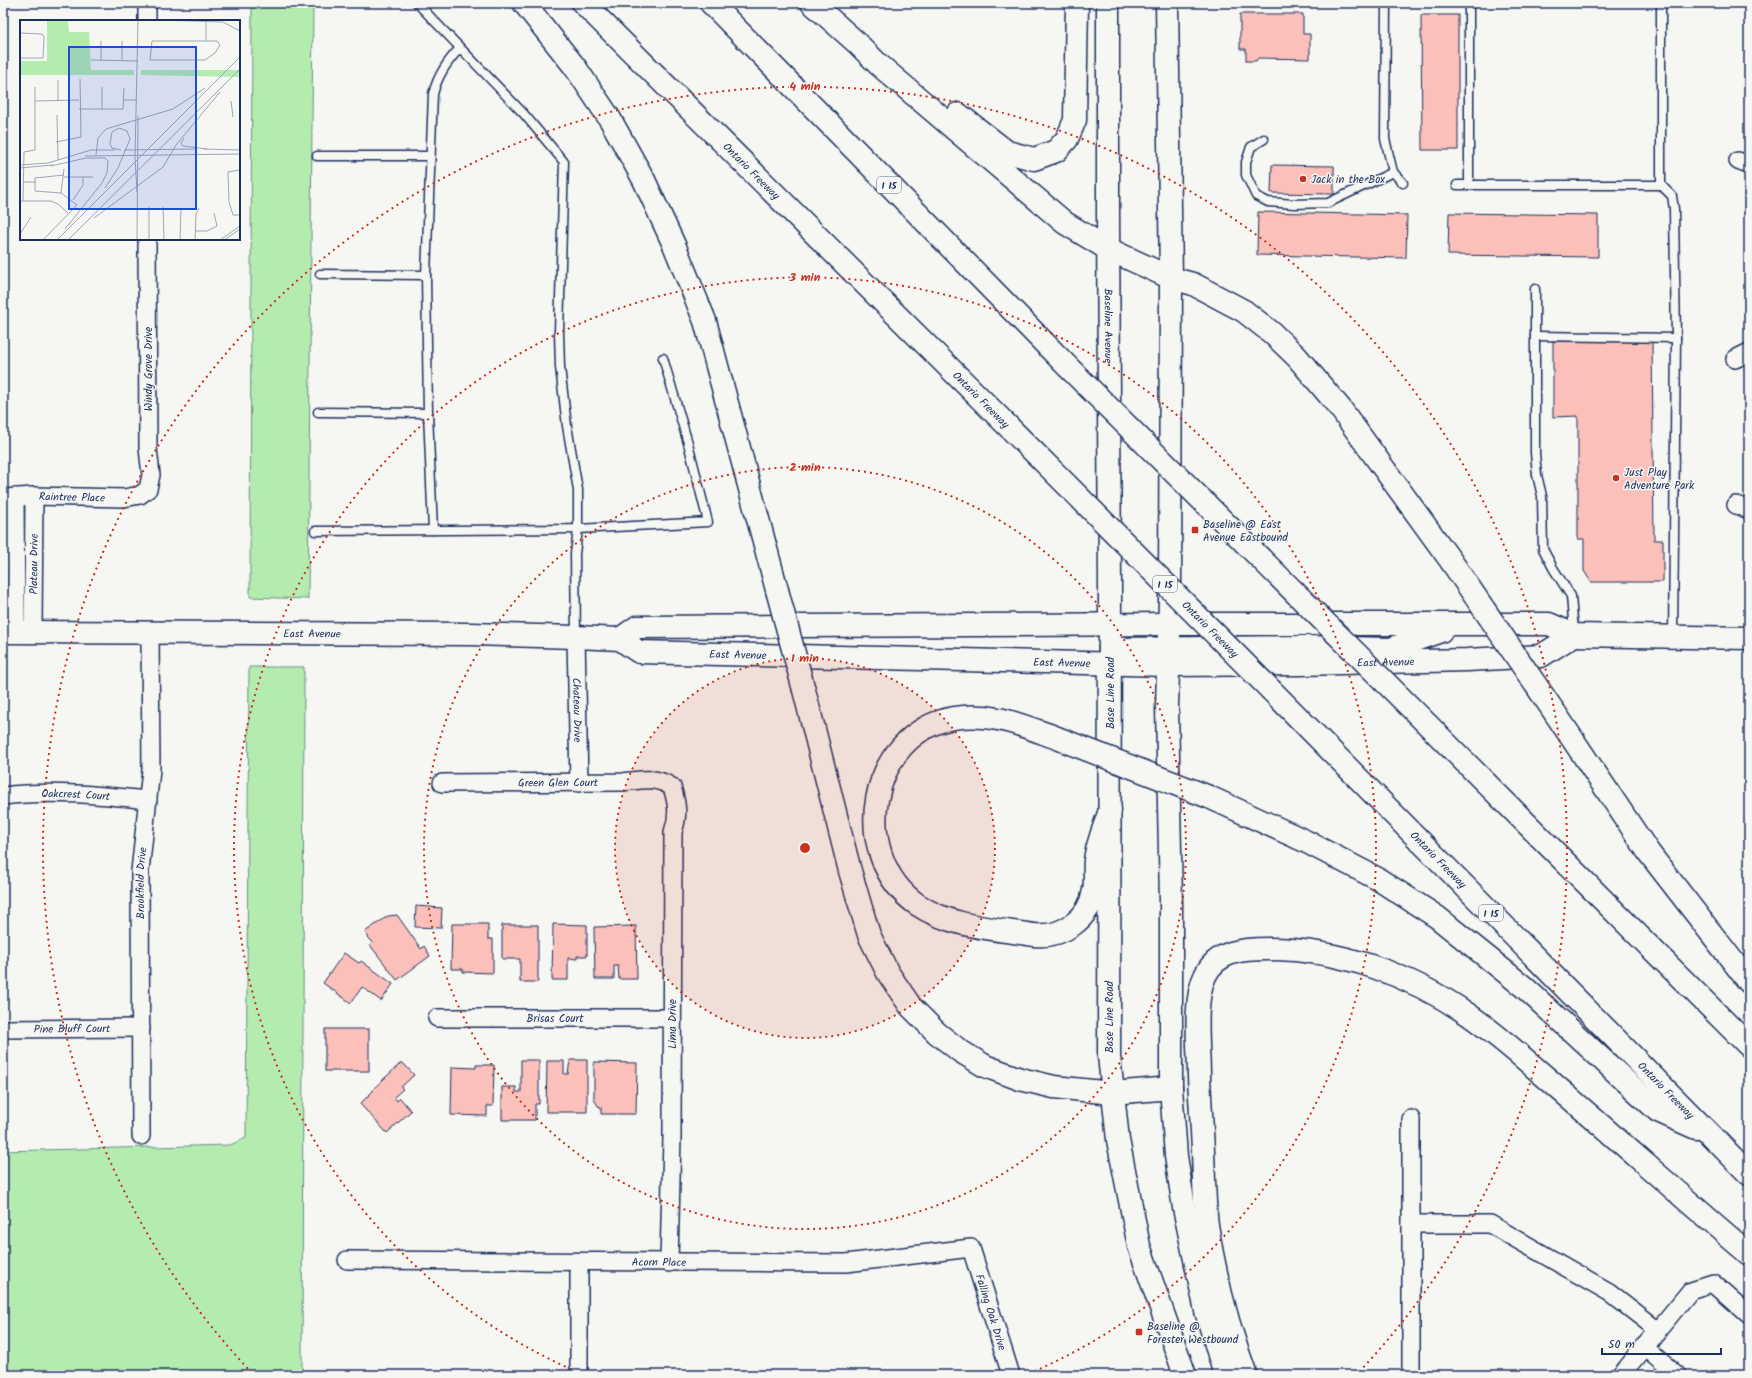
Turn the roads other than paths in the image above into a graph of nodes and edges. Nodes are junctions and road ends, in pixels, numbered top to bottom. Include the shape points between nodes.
1 (147, 3) edge
2 (417, 3) edge
3 (524, 3) edge
4 (583, 3) edge
5 (711, 3) edge
6 (812, 3) edge
7 (1077, 3) edge
8 (1108, 3) edge
9 (1167, 3) edge
10 (1386, 3) edge
11 (1469, 3) edge
12 (1661, 3) edge
13 (147, 20) edge
14 (857, 43) junction
15 (460, 48) junction
16 (1264, 139) dead end
17 (317, 156) dead end
18 (430, 156) junction
19 (1393, 172) junction
20 (1403, 183) dead end
21 (1457, 185) dead end
22 (1469, 185) junction
23 (1661, 185) junction
24 (148, 240) edge
25 (1108, 249) junction
26 (320, 274) dead end
27 (426, 275) junction
28 (1171, 278) junction
29 (1535, 290) dead end
30 (1535, 336) junction
31 (1676, 338) junction
32 (663, 358) dead end
33 (318, 412) dead end
34 (428, 413) junction
35 (140, 495) joint
36 (34, 496) junction
37 (9, 497) edge
38 (578, 529) junction
39 (432, 530) junction
40 (315, 531) dead end
41 (1168, 624) junction
42 (1110, 625) junction
43 (1456, 625) junction
44 (17, 632) edge
45 (150, 632) junction
46 (1574, 636) junction
47 (576, 637) junction
48 (1674, 637) junction
49 (1749, 638) edge
50 (620, 639) junction
51 (1110, 656) junction
52 (1168, 656) junction
53 (442, 783) dead end
54 (578, 783) junction
55 (672, 787) joint
56 (3, 796) edge
57 (148, 800) junction
58 (1110, 810) junction
59 (1749, 982) edge
60 (437, 1018) dead end
61 (672, 1018) junction
62 (141, 1028) junction
63 (3, 1029) edge
64 (1749, 1046) edge
65 (1171, 1088) junction
66 (1112, 1093) junction
67 (1411, 1119) dead end
68 (1710, 1135) junction
69 (141, 1136) dead end
70 (1749, 1174) edge
71 (1411, 1224) junction
72 (971, 1248) joint
73 (1749, 1254) edge
74 (347, 1260) dead end
75 (579, 1262) junction
76 (669, 1263) junction
77 (1749, 1315) edge
78 (1658, 1330) junction
79 (1644, 1346) junction
80 (578, 1375) edge
81 (1011, 1375) edge
82 (1185, 1375) edge
83 (1225, 1375) edge
84 (1246, 1375) edge
85 (1411, 1375) edge
86 (1621, 1375) edge
87 (1678, 1375) edge

1 - 13 street
2 - 15 lane
3 - 66 main road, bridge via 575,67 610,119 644,180 705,321 850,871 869,935 888,973 911,1007 937,1033 985,1066 1054,1088
4 - 68 main road, Ontario Freeway / I 15, bridge via 1058,476
5 - 64 main road, I 15, bridge via 1068,367
6 - 14 main road
7 - 14 main road via 1075,120 1067,139 1056,151 1034,159 1008,152 887,54
8 - 25 main road, Baseline Avenue
9 - 28 main road
10 - 19 lane via 1385,139
11 - 22 lane
12 - 23 lane
14 - 25 main road via 884,70 1065,223
15 - 18 lane via 436,80 432,94
15 - 38 lane via 524,114 564,162 560,366 578,490
16 - 19 lane via 1251,147 1246,162 1246,175 1256,196 1268,202 1328,203
17 - 18 lane
18 - 27 lane
19 - 20 lane
21 - 22 lane
22 - 23 lane
23 - 31 lane via 1672,196 1674,209
24 - 35 street, Windy Grove Drive via 148,448 151,475 148,489
25 - 28 main road
25 - 42 main road, Baseline Avenue
26 - 27 lane
27 - 34 lane
28 - 41 main road
28 - 59 main road, bridge via 1193,284 1244,311 1297,357 1340,408 1452,562 1649,853
29 - 30 lane
30 - 31 lane
30 - 46 lane via 1535,453 1542,496 1543,548 1570,596
31 - 48 lane
32 - 38 lane via 708,522
33 - 34 lane
34 - 39 lane
35 - 36 street, Raintree Place via 124,498
36 - 37 street, Raintree Place
36 - 44 street, Plateau Drive
37 - 44 street, Plateau Drive
38 - 39 lane
38 - 47 lane via 575,554
39 - 40 lane
41 - 42 main road
41 - 43 main road
41 - 52 main road
42 - 50 main road via 637,627
42 - 51 main road, Baseline Avenue
43 - 46 main road via 1549,624
43 - 52 main road via 1390,649 1303,647
44 - 45 main road, East Avenue
45 - 47 main road, East Avenue
45 - 57 street, Brookfield Drive via 151,770
46 - 48 main road
46 - 52 main road, East Avenue via 1541,656 1467,660
47 - 50 main road, East Avenue
47 - 54 street, Chateau Drive
48 - 49 main road
50 - 51 main road, East Avenue via 639,652
51 - 52 main road, East Avenue
51 - 58 main road, Base Line Road
52 - 65 main road
53 - 54 street, Green Glen Court
54 - 55 street, Green Glen Court via 662,780
55 - 61 street, Lima Drive via 678,810 673,832
56 - 57 street, Oakcrest Court via 96,795
57 - 62 street, Brookfield Drive via 140,871
58 - 66 main road, Base Line Road via 1109,1056
58 - 68 main road, bridge via 1095,859 1094,891 1090,906 1068,928 1045,936 969,924 946,918 918,905 905,895 882,860 875,831 876,798 884,773 904,744 918,732 953,718 975,716 1000,718 1057,738 1209,797 1325,851 1378,879 1437,917 1524,986 1658,1111
60 - 61 street, Brisas Court
61 - 76 street, Lima Drive
62 - 63 street, Pine Bluff Court
62 - 69 street, Brookfield Drive
65 - 66 main road
65 - 83 main road via 1176,1156 1184,1208 1206,1311
66 - 82 main road, Base Line Road via 1124,1177 1139,1246
67 - 71 street
68 - 70 main road, Ontario Freeway / I 15
71 - 78 street via 1490,1224 1608,1292
71 - 85 street
72 - 76 street, Acorn Place via 846,1263
72 - 81 street, Falling Oak Drive
73 - 84 main road via 1470,1016 1418,984 1359,962 1297,950 1258,948 1227,953 1206,972 1200,990 1198,1040 1204,1189 1214,1260
74 - 75 street, Acorn Place
75 - 76 street, Acorn Place
75 - 80 street
77 - 78 street via 1713,1283 1691,1290
78 - 79 street
79 - 86 street
79 - 87 street

